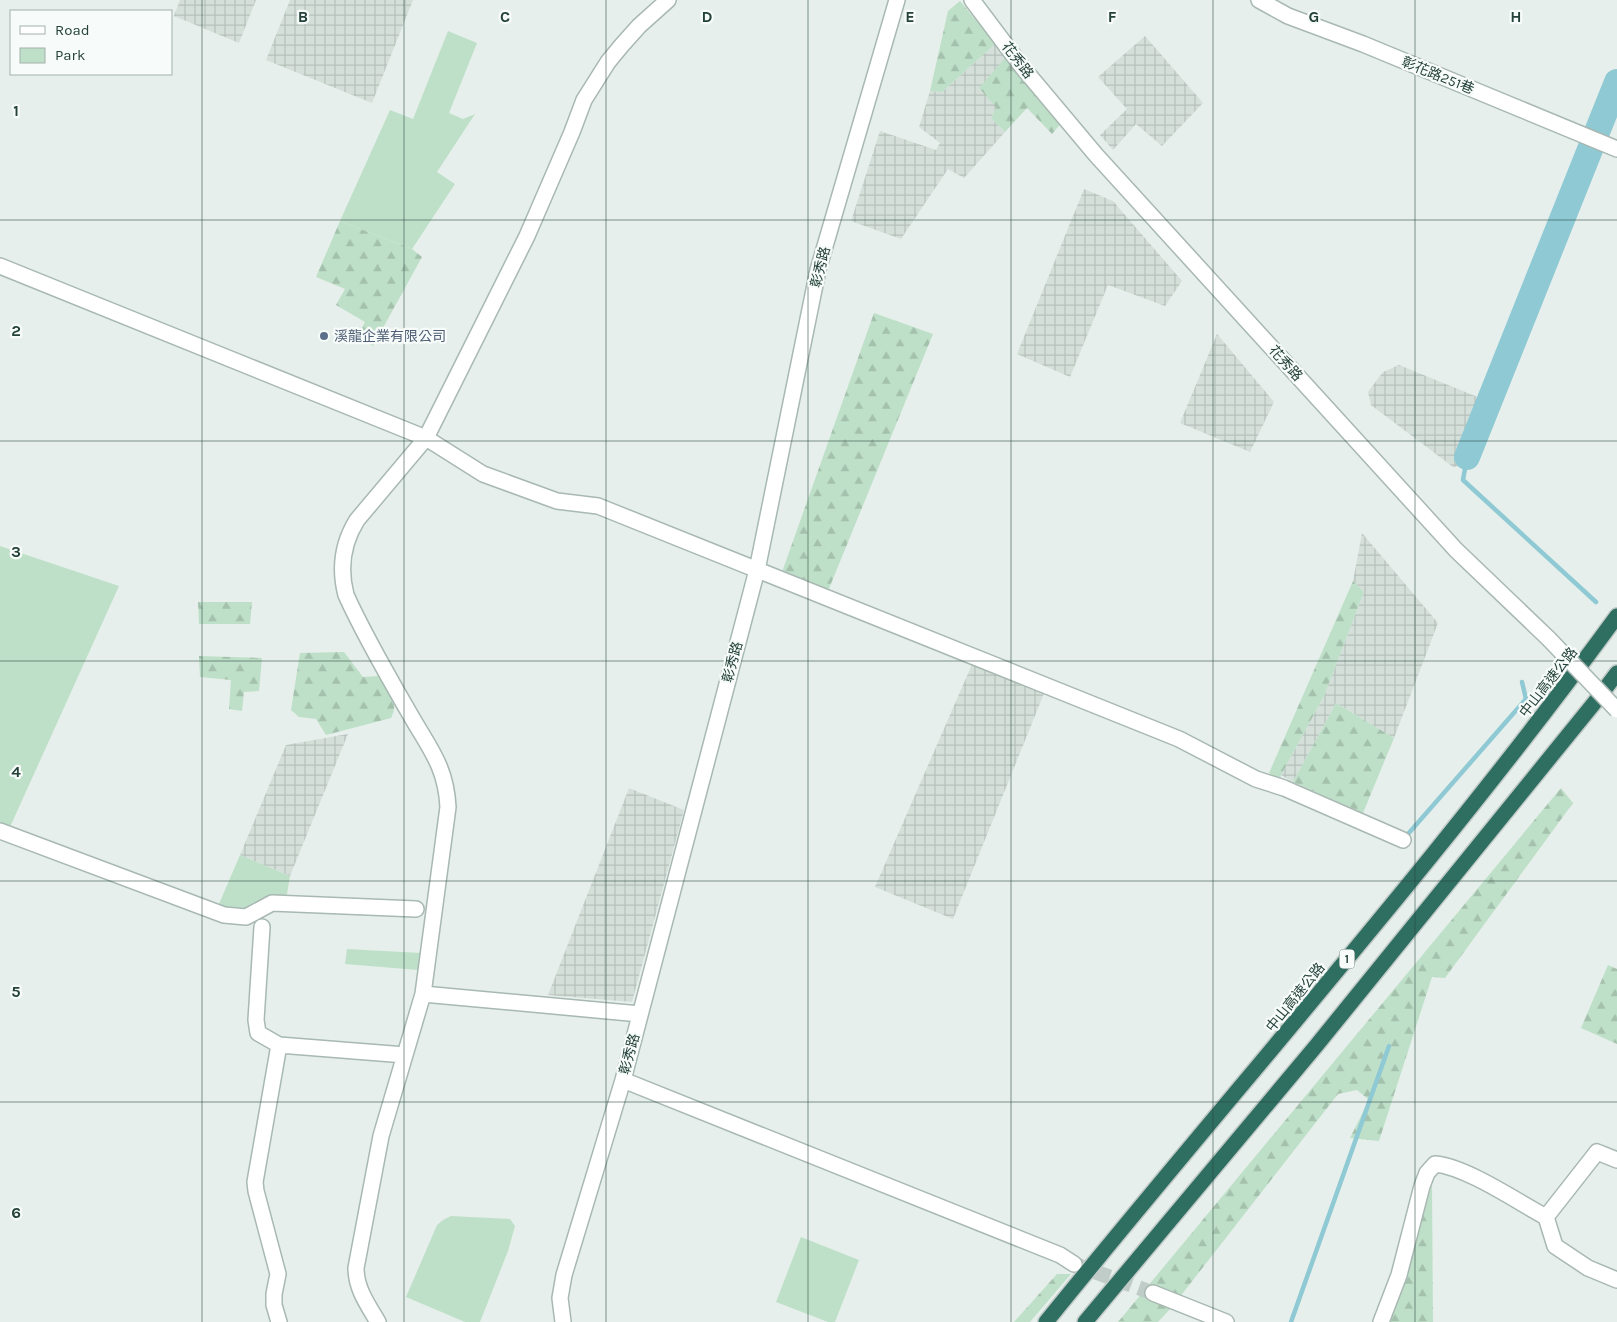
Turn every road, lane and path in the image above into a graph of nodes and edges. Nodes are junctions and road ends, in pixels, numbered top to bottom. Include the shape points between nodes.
1 (668, 0) edge
2 (897, 0) edge
3 (972, 0) edge
4 (1259, 0) edge
5 (1617, 148) edge
6 (0, 266) edge
7 (426, 438) junction
8 (757, 570) junction
9 (1617, 616) edge
10 (1617, 672) edge
11 (1617, 710) edge
12 (0, 831) edge
13 (1403, 840) dead end
14 (416, 909) dead end
15 (262, 927) dead end
16 (423, 994) junction
17 (640, 1014) junction
18 (279, 1045) junction
19 (405, 1055) junction
20 (623, 1080) junction
21 (1617, 1160) edge
22 (1546, 1217) junction
23 (1074, 1264) tunnel mouth
24 (1617, 1280) edge
25 (1154, 1293) tunnel mouth
26 (278, 1322) edge
27 (378, 1322) edge
28 (563, 1322) edge
29 (1046, 1322) edge
30 (1086, 1322) edge
31 (1226, 1322) edge
32 (1381, 1322) edge

1 - 7 street via 622,45 584,100 526,236
2 - 8 street, 彰秀路 via 818,270
3 - 11 street, 花秀路, bridge via 1023,68 1096,155 1456,550
4 - 5 street, 彰花路251巷 via 1288,16
6 - 7 street
7 - 8 street via 483,474 557,502 598,506
7 - 16 street via 357,520 346,540 342,562 344,584 351,605 440,765 448,795 448,819
8 - 13 street via 1179,738 1256,779
8 - 17 street, 彰秀路
9 - 29 highway, 中山高速公路 / 1 via 1571,680 1425,864
10 - 30 highway, 1 via 1316,1046
12 - 14 street via 224,915 246,917 272,903
15 - 18 street via 256,1020 258,1033
16 - 17 street
16 - 19 street
17 - 20 street, 彰秀路
18 - 19 street
18 - 26 street via 255,1182 278,1274 274,1304
19 - 27 street via 381,1136 356,1268 360,1290
20 - 23 street via 1060,1254
20 - 28 street, 彰秀路 via 564,1275 560,1298
21 - 22 street via 1597,1152
22 - 24 street via 1555,1246 1588,1268
22 - 32 street via 1452,1166 1435,1164 1422,1186 1399,1275
25 - 31 street

